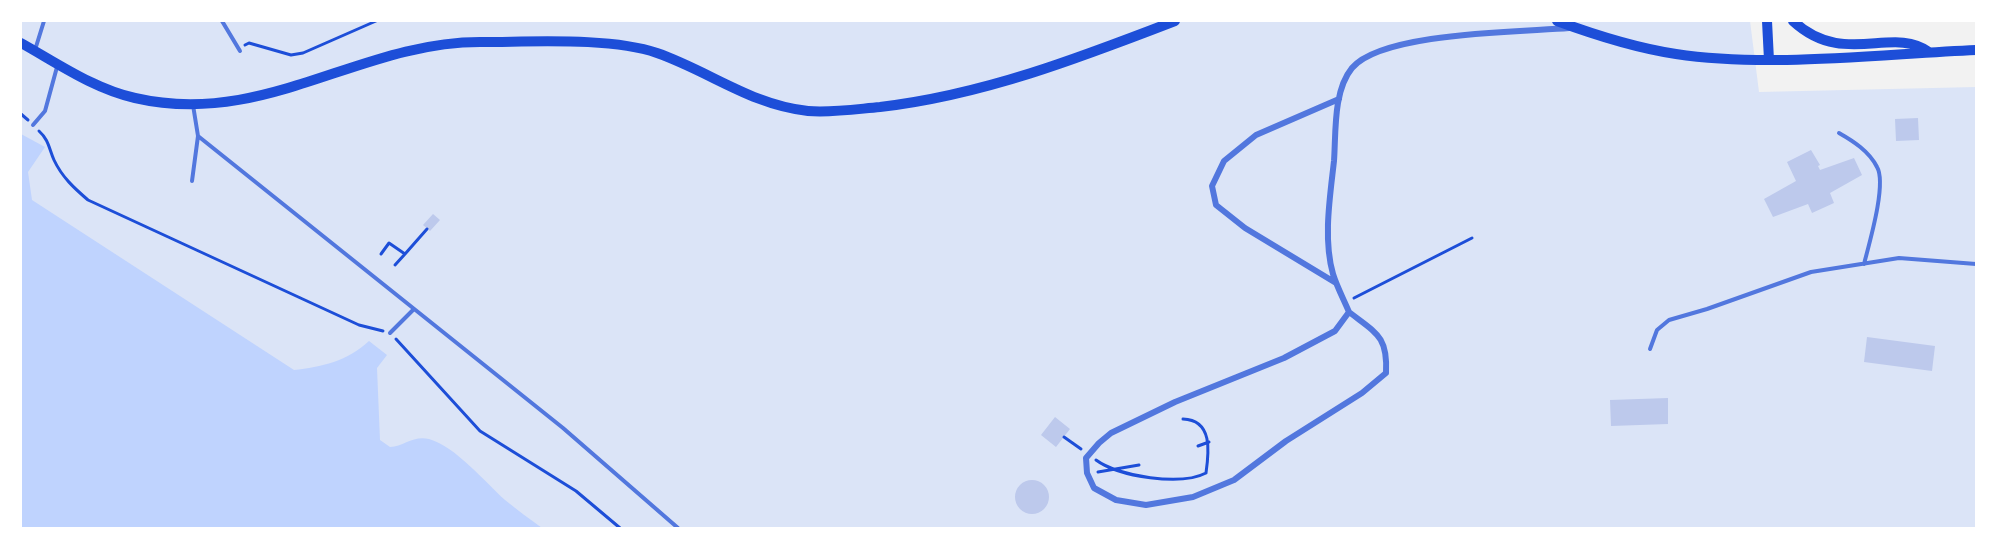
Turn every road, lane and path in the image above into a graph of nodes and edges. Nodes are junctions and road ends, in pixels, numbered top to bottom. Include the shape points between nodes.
1 (44, 21) edge
2 (222, 21) edge
3 (375, 21) edge
4 (1175, 21) edge
5 (1557, 21) edge
6 (1767, 21) edge
7 (1793, 21) edge
8 (1575, 28) junction
9 (21, 43) edge
10 (238, 50) joint
11 (1976, 50) edge
12 (35, 51) junction
13 (1929, 52) junction
14 (1769, 60) junction
15 (58, 63) junction
16 (1340, 99) junction
17 (193, 105) junction
18 (21, 114) edge
19 (33, 125) junction
20 (1839, 133) dead end
21 (198, 136) junction
22 (192, 181) dead end
23 (427, 229) dead end
24 (1472, 238) dead end
25 (381, 254) dead end
26 (405, 254) junction
27 (1864, 264) junction
28 (1976, 264) edge
29 (395, 265) dead end
30 (1336, 283) junction
31 (1345, 303) junction
32 (413, 310) junction
33 (1349, 312) junction
34 (390, 333) junction
35 (1650, 349) dead end
36 (1183, 419) dead end
37 (1064, 437) dead end
38 (1209, 442) junction
39 (1198, 446) dead end
40 (1089, 454) junction
41 (1138, 465) dead end
42 (1117, 470) junction
43 (1087, 473) junction
44 (620, 528) edge
45 (678, 528) edge

1 - 12 lane
2 - 10 lane
3 - 10 path via 303,53 291,55 249,43
4 - 17 main road via 991,87 929,101 849,110 809,111 774,105 740,93 675,60 623,44 481,42 408,51 252,99
5 - 8 main road
6 - 14 main road
7 - 13 main road via 1803,30 1840,46 1916,43
8 - 14 main road via 1674,54
8 - 16 street via 1418,40 1387,49 1352,68
9 - 12 main road
11 - 13 main road
12 - 15 main road
13 - 14 main road
15 - 17 main road via 111,91
15 - 19 lane via 45,111
16 - 30 street via 1328,222
16 - 30 street via 1256,135 1224,161 1212,186 1216,205 1245,228
17 - 21 lane
18 - 19 path
19 - 34 path via 47,138 68,183 88,200 358,325
20 - 27 lane via 1857,143 1878,168 1876,216
21 - 22 lane
21 - 32 lane
23 - 26 path
24 - 31 path
25 - 26 path via 389,243
26 - 29 path
27 - 28 lane via 1899,258
27 - 35 lane via 1810,272 1669,320 1657,330
30 - 31 street
31 - 33 street
32 - 34 lane
32 - 45 lane via 563,428
33 - 40 street via 1335,331 1284,358 1111,433
33 - 43 street via 1376,334 1387,351 1386,373 1234,480 1192,497 1146,505 1116,500 1094,488
34 - 44 path via 480,431 576,491
36 - 38 path via 1192,419 1204,428
37 - 40 path
38 - 39 path
38 - 42 path via 1206,473 1197,478 1158,479
40 - 42 path
40 - 43 street
41 - 42 path
42 - 43 path

